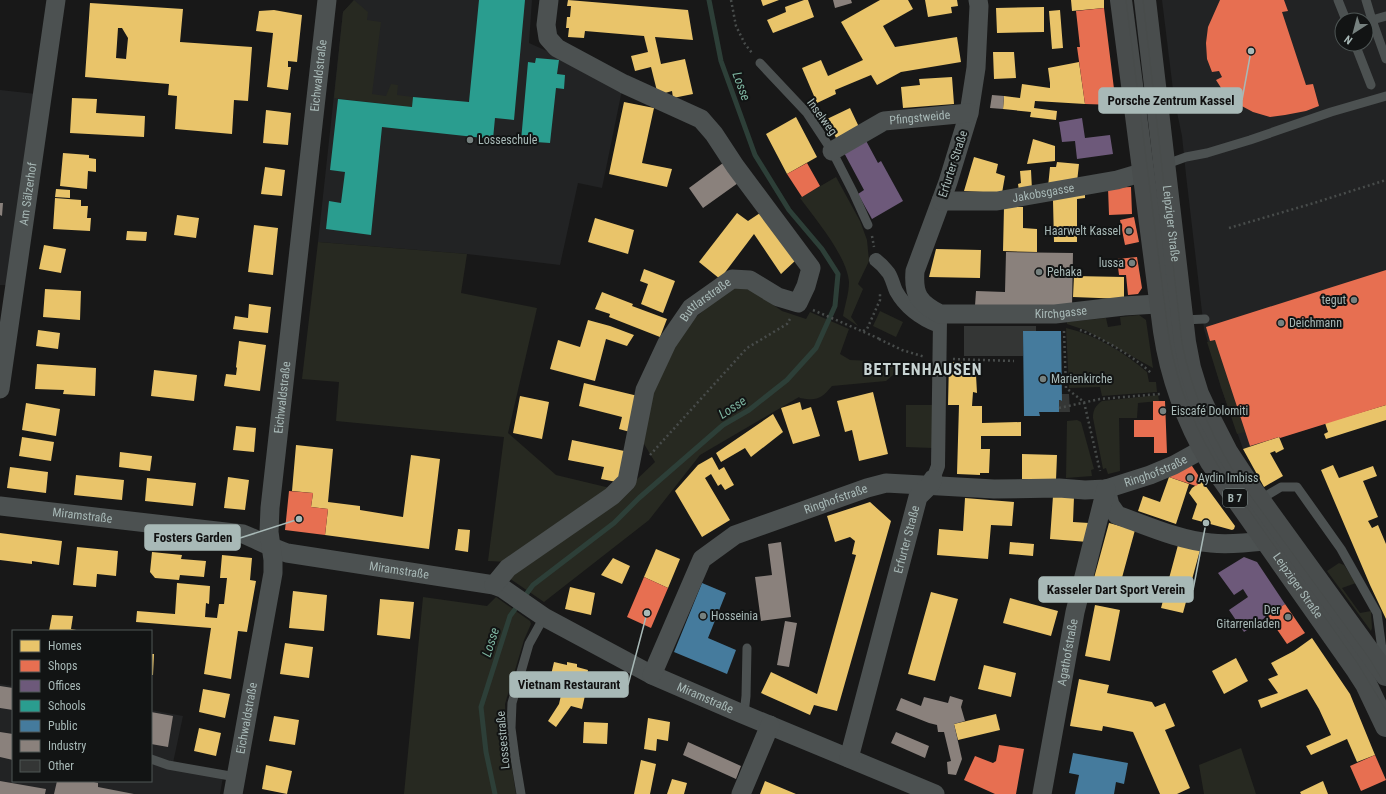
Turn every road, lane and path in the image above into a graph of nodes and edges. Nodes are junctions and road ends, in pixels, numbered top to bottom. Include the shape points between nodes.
1 (56, 0) edge
2 (327, 0) edge
3 (549, 0) edge
4 (731, 0) edge
5 (978, 0) edge
6 (1121, 0) edge
7 (1145, 0) edge
8 (1338, 0) edge
9 (1366, 0) edge
10 (1343, 12) edge
11 (1370, 12) edge
12 (1386, 16) edge
13 (1374, 19) edge
14 (1374, 26) edge
15 (1358, 52) edge
16 (1386, 59) edge
17 (760, 63) joint
18 (1370, 85) dead end
19 (1386, 96) edge
20 (969, 113) junction
21 (832, 151) junction
22 (1154, 168) junction
23 (1386, 180) edge
24 (941, 201) junction
25 (868, 225) joint
26 (1229, 228) dead end
27 (876, 260) junction
28 (805, 306) junction
29 (1174, 308) junction
30 (1205, 319) dead end
31 (940, 320) junction
32 (1064, 325) dead end
33 (1078, 329) dead end
34 (863, 331) junction
35 (880, 339) dead end
36 (939, 359) junction
37 (1014, 361) dead end
38 (1156, 377) dead end
39 (0, 389) edge
40 (1164, 394) dead end
41 (1084, 402) junction
42 (1059, 408) dead end
43 (1212, 444) junction
44 (648, 458) dead end
45 (932, 482) junction
46 (1106, 489) junction
47 (1259, 500) junction
48 (0, 506) edge
49 (1266, 541) junction
50 (271, 548) junction
51 (498, 586) junction
52 (540, 615) junction
53 (747, 648) dead end
54 (1385, 673) edge
55 (652, 675) junction
56 (744, 714) junction
57 (1384, 717) edge
58 (770, 725) junction
59 (849, 758) junction
60 (152, 759) edge
61 (235, 785) edge
62 (522, 794) edge
63 (741, 794) edge
64 (935, 794) edge
65 (1042, 794) edge

1 - 39 street, Am Sälzerhof
2 - 50 street, Eichwaldstraße via 270,508
3 - 28 street via 546,26 548,38 557,48 624,84 701,120 714,134 811,268 806,286
4 - 17 path via 736,26 745,44
5 - 20 street, Erfurter Straße via 976,68
6 - 22 main road, B 7
7 - 22 main road, Leipziger Straße / B 7
8 - 10 lane
9 - 11 lane
12 - 13 lane
14 - 16 lane
15 - 18 lane
17 - 21 lane, Inselweg via 807,112
19 - 22 lane
20 - 21 street, Pfingstweide via 884,121
20 - 24 street, Erfurter Straße
21 - 25 lane, Inselweg
22 - 24 street, Jakobsgasse via 1117,180 996,201
22 - 29 main road, Leipziger Straße / B 7
23 - 26 path
24 - 31 street, Erfurter Straße via 916,271 914,285 919,298
25 - 27 path
27 - 31 street via 888,272 904,304 928,322
27 - 34 path via 880,300 867,329
28 - 34 path
28 - 44 path via 787,324 747,348
28 - 51 street, Buttlarstraße via 778,297 750,280 732,279 691,308 667,343 645,390 627,481 612,496 508,568
29 - 30 lane
29 - 31 street, Kirchgasse via 1124,306 1055,314
29 - 43 main road, Leipziger Straße / B 7 via 1194,382 1205,409
31 - 36 street, Erfurter Straße
32 - 41 path via 1066,388
33 - 38 path via 1134,359
34 - 35 path
34 - 36 path via 902,350
36 - 37 path
36 - 45 street, Erfurter Straße via 938,466
40 - 41 path
41 - 42 path
41 - 46 path
43 - 46 street, Ringhofstraße via 1174,465
43 - 47 main road, Leipziger Straße / B 7 via 1243,477
43 - 49 main road, Leipziger Straße / B 7 via 1219,475
45 - 46 street, Ringhofstraße via 994,490
45 - 55 street, Ringhofstraße via 886,483 867,488 735,534 702,560
45 - 59 street, Erfurter Straße via 918,497
46 - 49 street via 1116,516 1209,543 1240,544
46 - 65 street, Agathofstraße via 1075,612
47 - 54 main road, Leipziger Straße / B 7
47 - 54 lane via 1281,487 1297,487 1341,549 1377,613
48 - 50 street, Miramstraße via 243,534
49 - 57 main road, Leipziger Straße / B 7 via 1357,670
50 - 51 street, Miramstraße via 287,553
50 - 61 street, Eichwaldstraße via 273,573
51 - 52 street, Miramstraße
52 - 55 street, Miramstraße
52 - 62 lane, Lossestraße via 512,703 511,728
53 - 56 lane
55 - 56 street, Miramstraße
56 - 58 street, Miramstraße
58 - 59 street, Miramstraße
58 - 63 street
59 - 64 street, Miramstraße
60 - 61 lane

